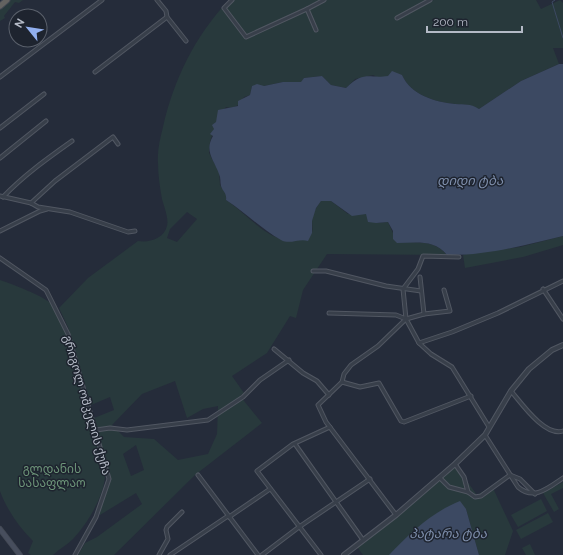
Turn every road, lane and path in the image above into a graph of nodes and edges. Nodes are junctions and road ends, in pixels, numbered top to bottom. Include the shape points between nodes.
1 (7, 0) edge
2 (102, 0) edge
3 (157, 0) edge
4 (232, 0) edge
5 (324, 0) edge
6 (430, 0) edge
7 (0, 6) edge
8 (307, 9) junction
9 (167, 17) junction
10 (397, 18) dead end
11 (316, 30) dead end
12 (186, 41) dead end
13 (96, 72) dead end
14 (0, 77) edge
15 (44, 94) dead end
16 (46, 121) dead end
17 (0, 128) edge
18 (72, 141) dead end
19 (118, 144) dead end
20 (0, 158) edge
21 (2, 196) edge
22 (31, 203) junction
23 (50, 208) junction
24 (0, 231) edge
25 (135, 231) dead end
26 (459, 257) dead end
27 (0, 258) edge
28 (313, 272) dead end
29 (420, 277) dead end
30 (563, 281) edge
31 (404, 289) junction
32 (543, 289) junction
33 (444, 290) dead end
34 (421, 291) junction
35 (329, 313) dead end
36 (424, 314) junction
37 (406, 319) junction
38 (563, 320) edge
39 (419, 343) junction
40 (563, 345) edge
41 (274, 349) dead end
42 (289, 360) junction
43 (342, 382) junction
44 (511, 391) junction
45 (329, 394) junction
46 (471, 396) junction
47 (330, 427) junction
48 (489, 427) junction
49 (96, 430) junction
50 (563, 431) edge
51 (485, 435) junction
52 (295, 444) junction
53 (455, 464) junction
54 (198, 475) dead end
55 (510, 475) junction
56 (440, 478) junction
57 (563, 478) edge
58 (370, 479) junction
59 (270, 489) junction
60 (468, 492) junction
61 (535, 494) junction
62 (336, 502) junction
63 (182, 512) dead end
64 (396, 515) junction
65 (229, 516) junction
66 (299, 527) junction
67 (0, 529) edge
68 (363, 540) junction
69 (20, 555) edge
70 (75, 555) edge
71 (159, 555) edge
72 (170, 555) edge
73 (258, 555) edge
74 (262, 555) edge
75 (321, 555) edge
76 (344, 555) edge

1 - 7 highway
2 - 14 street
3 - 9 street via 166,11
4 - 8 street via 224,8 246,37
5 - 8 street
6 - 10 street
8 - 11 street
9 - 12 street
9 - 13 street
15 - 17 street
16 - 20 street
18 - 21 street
19 - 22 street via 113,137 55,181
21 - 22 street
22 - 23 street via 38,207
23 - 24 street
23 - 25 street via 70,212 128,232
26 - 31 street via 423,256 418,269
27 - 49 street, გრიგოლ ოშკელის ქუჩა via 46,290 68,334
28 - 31 street via 326,271
29 - 34 street
30 - 32 street
31 - 34 street
31 - 37 street
32 - 38 street
32 - 39 street via 498,313
33 - 36 street via 450,311
34 - 36 street
35 - 37 street via 396,315
36 - 37 street
37 - 39 street
37 - 43 street via 378,346 351,365
39 - 46 street via 452,367
40 - 44 street via 538,360
41 - 42 street
42 - 45 street via 303,374 317,381
42 - 49 street via 260,380 243,397 208,420 127,430
43 - 45 street
43 - 46 street via 360,387 379,383 404,422
44 - 48 street
44 - 50 street via 537,420 552,431
45 - 47 street via 318,405
46 - 48 street
47 - 52 street
47 - 58 street
48 - 51 street
49 - 70 street, გრიგოლ ოშკელის ქუჩა via 109,479 96,517
51 - 53 street
51 - 55 street
52 - 59 street via 258,469
52 - 62 street
53 - 56 street
53 - 60 street via 464,477
54 - 65 street
55 - 60 street via 480,497
55 - 61 street via 520,478
55 - 61 street via 523,492
56 - 60 street via 449,487
56 - 64 street
57 - 61 street
58 - 62 street
58 - 64 street
59 - 65 street
59 - 66 street
62 - 66 street
62 - 68 street
63 - 71 street via 167,527 168,539
64 - 68 street
65 - 72 street
65 - 73 street
66 - 74 street
66 - 75 street
67 - 69 main road
68 - 76 street

